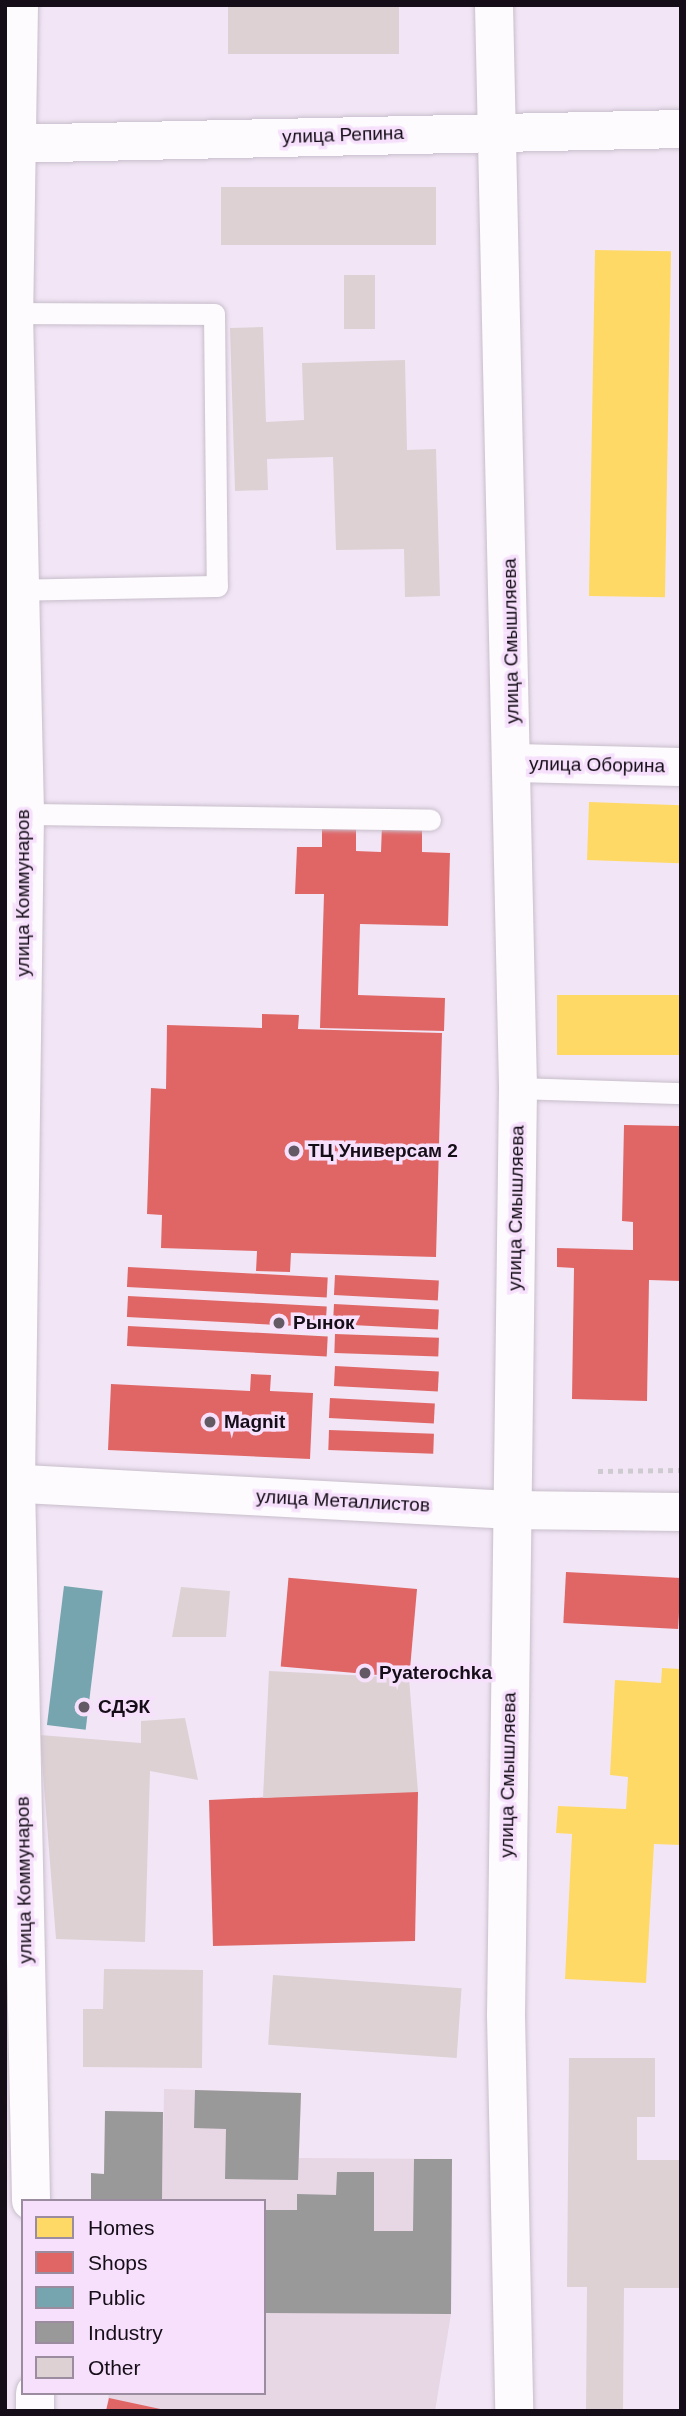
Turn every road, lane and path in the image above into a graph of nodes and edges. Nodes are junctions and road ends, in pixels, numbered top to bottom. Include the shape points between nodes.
1 (19, 5) edge
2 (494, 5) edge
3 (681, 128) edge
4 (498, 131) junction
5 (10, 144) edge
6 (14, 313) junction
7 (11, 590) edge
8 (514, 763) junction
9 (681, 767) edge
10 (25, 814) junction
11 (430, 820) dead end
12 (518, 1088) junction
13 (681, 1093) edge
14 (11, 1483) edge
15 (510, 1510) junction
16 (681, 1512) edge
17 (31, 2199) edge
18 (514, 2411) edge

1 - 5 street, улица Коммунаров
2 - 4 street, улица Смышляева
3 - 4 street, улица Репина
4 - 5 street, улица Репина
4 - 8 street, улица Смышляева
5 - 6 street, улица Коммунаров
6 - 7 street, улица Коммунаров
6 - 7 lane via 215,314 217,586
7 - 10 street, улица Коммунаров
8 - 9 street, улица Оборина
8 - 12 street, улица Смышляева
10 - 11 lane
10 - 14 street, улица Коммунаров
12 - 13 lane
12 - 15 street, улица Смышляева
14 - 15 street, улица Металлистов
14 - 17 street, улица Коммунаров
15 - 16 street, улица Металлистов
15 - 18 street, улица Смышляева via 506,2015

